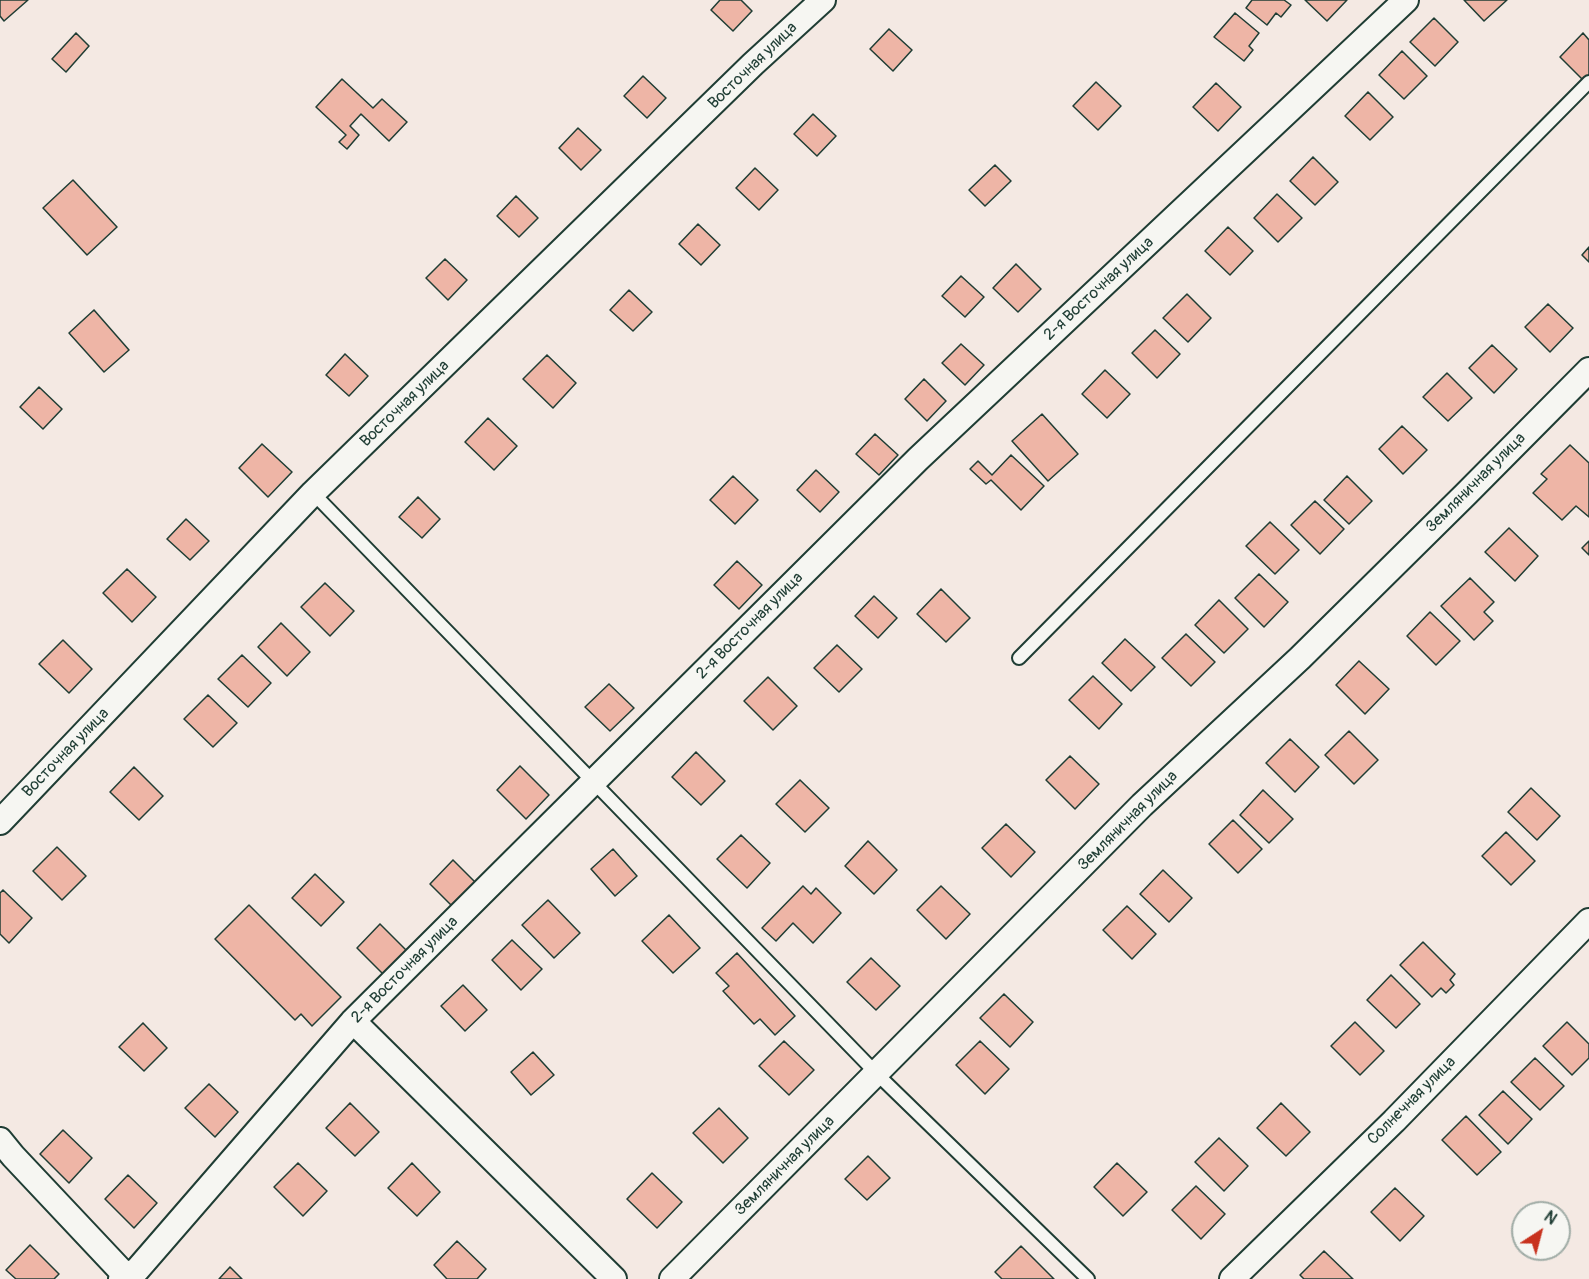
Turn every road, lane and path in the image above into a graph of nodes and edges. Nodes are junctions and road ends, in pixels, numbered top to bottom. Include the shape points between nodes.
1 (823, 0) edge
2 (1406, 0) edge
3 (1589, 82) edge
4 (1589, 370) edge
5 (313, 493) junction
6 (1019, 658) dead end
7 (594, 781) junction
8 (0, 822) edge
9 (1589, 921) edge
10 (353, 1021) junction
11 (877, 1074) junction
12 (0, 1140) edge
13 (132, 1276) edge
14 (614, 1279) edge
15 (672, 1279) edge
16 (1088, 1279) edge
17 (1232, 1279) edge

1 - 5 street, Восточная улица
2 - 7 street, 2-я Восточная улица via 918,459
3 - 6 lane
4 - 11 street, Земляничная улица via 1300,658 1142,806
5 - 7 lane
5 - 8 street, Восточная улица
7 - 10 street, 2-я Восточная улица
7 - 11 lane
9 - 17 street, Солнечная улица
10 - 13 street, 2-я Восточная улица
10 - 14 street
11 - 15 street, Земляничная улица
11 - 16 lane
12 - 13 street

